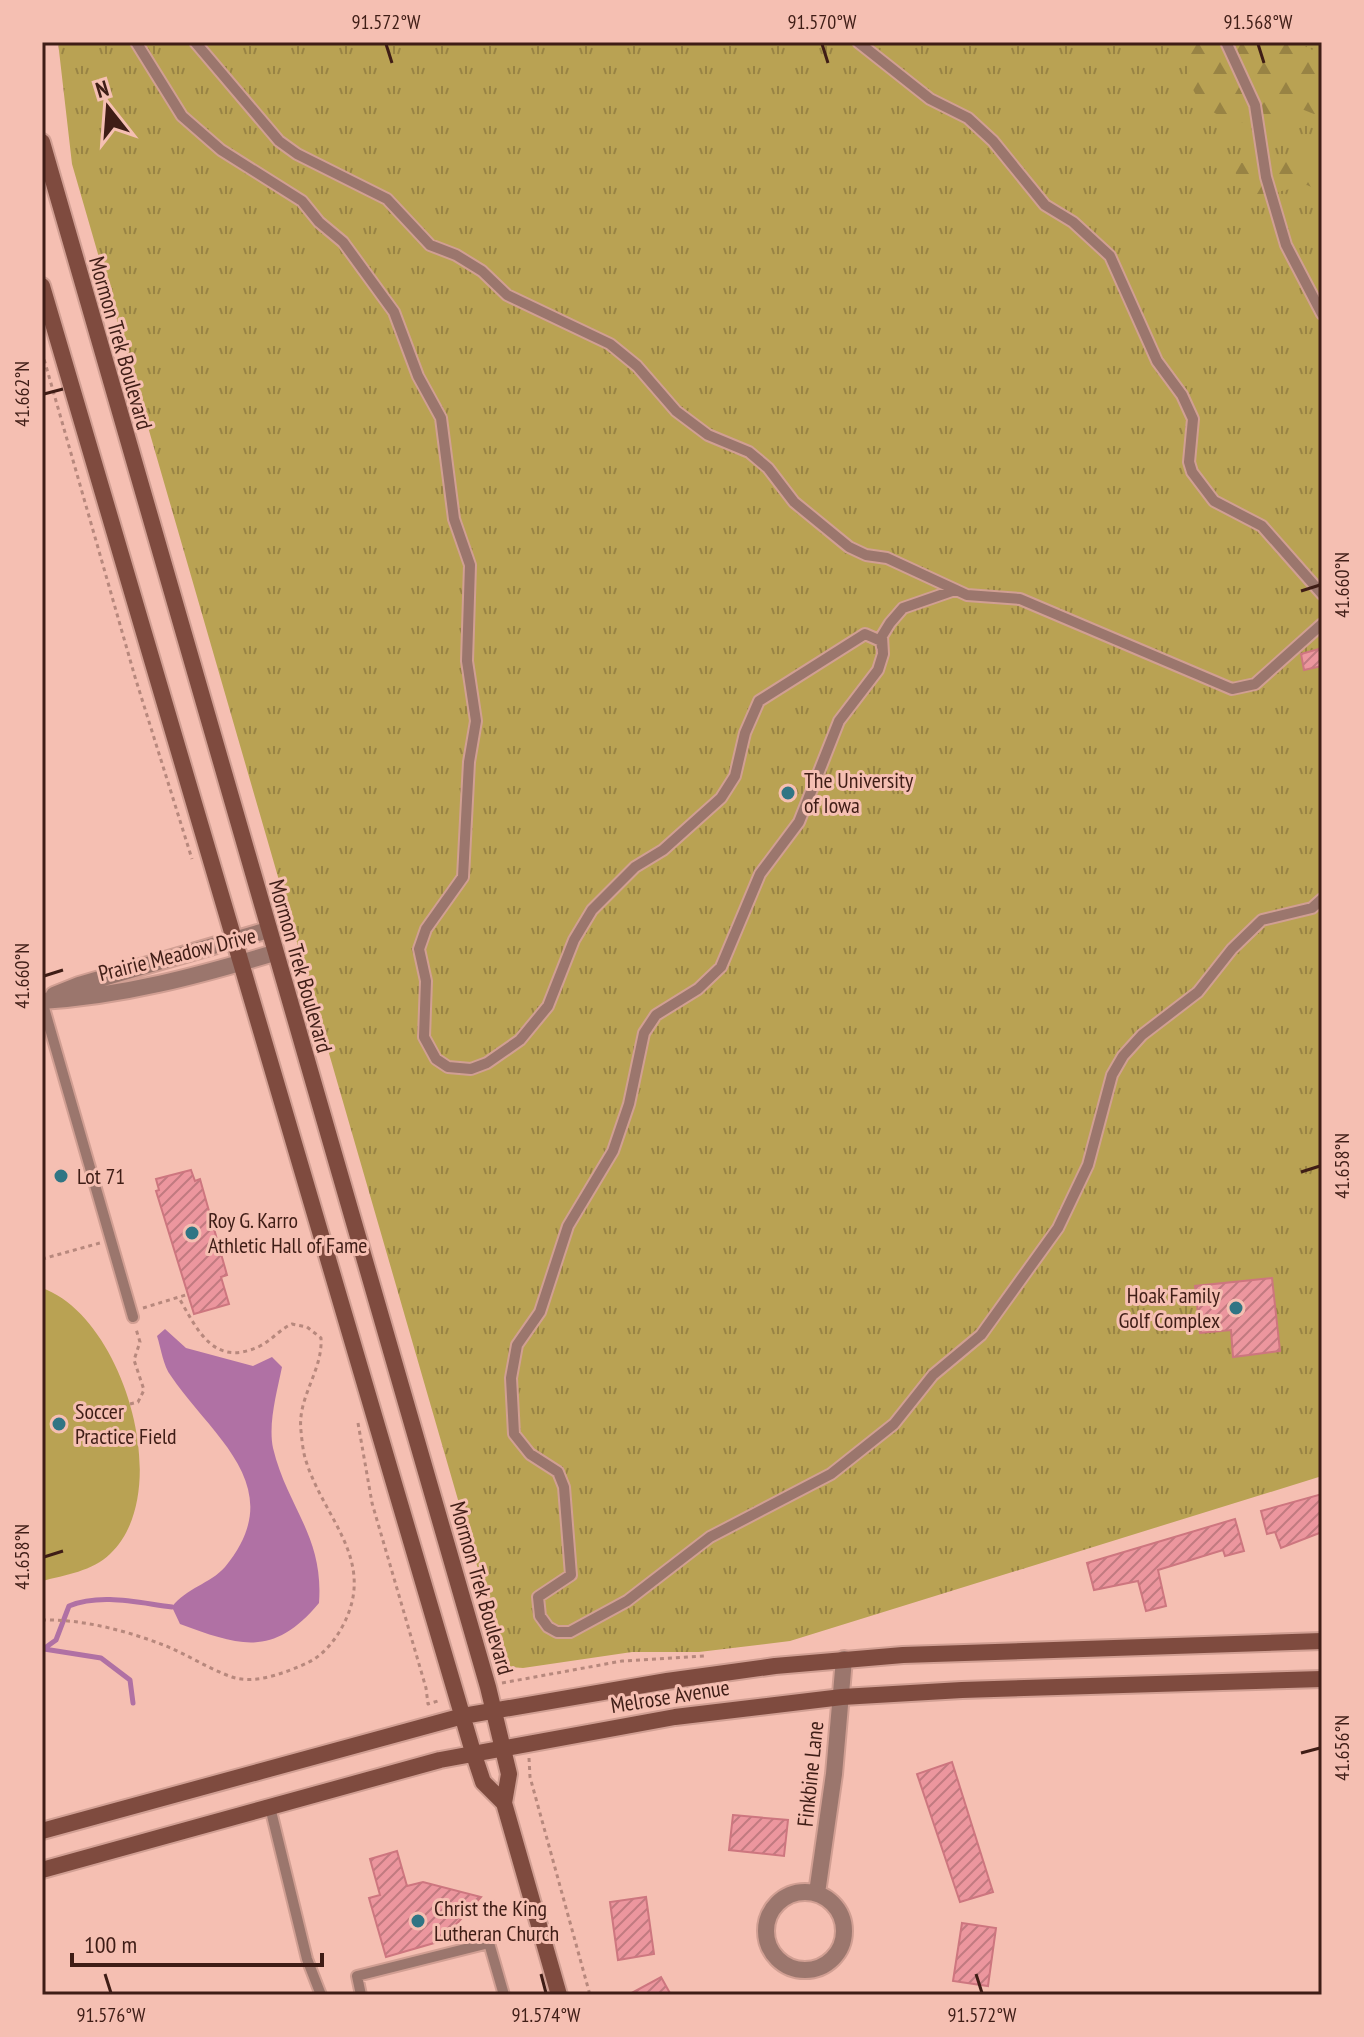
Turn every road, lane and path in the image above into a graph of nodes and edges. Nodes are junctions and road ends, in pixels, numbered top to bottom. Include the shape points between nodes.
1 (136, 42) edge
2 (195, 42) edge
3 (858, 42) edge
4 (1226, 42) edge
5 (42, 142) edge
6 (42, 286) edge
7 (1322, 314) edge
8 (42, 352) edge
9 (955, 590) junction
10 (1322, 594) edge
11 (1322, 624) edge
12 (883, 654) junction
13 (196, 873) dead end
14 (1322, 899) edge
15 (268, 930) junction
16 (235, 940) junction
17 (274, 953) junction
18 (242, 963) junction
19 (42, 1001) edge
20 (111, 1239) junction
21 (42, 1259) edge
22 (189, 1294) dead end
23 (179, 1298) junction
24 (132, 1314) junction
25 (130, 1404) dead end
26 (358, 1423) dead end
27 (42, 1620) edge
28 (1322, 1641) edge
29 (705, 1656) dead end
30 (844, 1659) junction
31 (1322, 1679) edge
32 (511, 1680) dead end
33 (842, 1697) junction
34 (428, 1704) dead end
35 (494, 1709) junction
36 (463, 1716) junction
37 (503, 1746) junction
38 (473, 1752) junction
39 (531, 1767) dead end
40 (504, 1803) junction
41 (270, 1807) junction
42 (42, 1831) edge
43 (42, 1870) edge
44 (817, 1893) junction
45 (321, 1995) edge
46 (361, 1995) edge
47 (504, 1995) edge
48 (559, 1995) edge
49 (590, 1995) edge

1 - 12 lane via 182,116 221,150 302,201 343,242 394,312 418,376 441,418 454,519 470,565 467,661 476,721 463,877 426,929 419,949 426,981 424,1037 436,1059 448,1067 471,1069 495,1059 531,1029 548,1006 592,910 635,867 663,850 721,798 735,776 759,701 865,634 881,641
2 - 9 lane via 268,130 297,154 387,199 430,245 482,271 507,295 610,344 676,411 708,435 749,452 794,502 849,547 887,558
3 - 10 lane via 930,99 968,118 1045,205 1110,256 1157,361 1193,419 1192,472 1214,501 1262,526
4 - 7 lane via 1255,105 1266,177 1286,245
5 - 15 main road, Mormon Trek Boulevard
6 - 16 main road, Mormon Trek Boulevard
8 - 13 path
9 - 11 lane via 1020,599 1232,689 1255,684
9 - 12 lane via 903,608 882,636
12 - 14 lane via 878,670 839,721 799,822 760,874 721,967 698,989 656,1015 644,1033 613,1151 568,1226 540,1312 514,1355 514,1434 530,1454 558,1472 564,1487 571,1575 538,1597 548,1627 570,1632 627,1601 710,1537 831,1474 894,1424 933,1375 981,1335 1058,1228 1088,1165 1112,1075 1123,1056 1198,992 1262,920 1312,908
15 - 16 street, Prairie Meadow Drive
15 - 17 main road, Mormon Trek Boulevard
16 - 18 main road, Mormon Trek Boulevard
16 - 18 street, Prairie Meadow Drive via 79,985 42,1001 139,990
17 - 18 street, Prairie Meadow Drive
17 - 35 main road, Mormon Trek Boulevard
18 - 36 main road, Mormon Trek Boulevard
19 - 20 lane
20 - 21 path
20 - 24 lane
22 - 23 path
23 - 24 path
23 - 27 path via 201,1338 220,1350 262,1345 292,1324 321,1338 322,1354 304,1397 301,1426 305,1461 345,1537 355,1569 350,1613 335,1641 315,1659 281,1675 235,1678 116,1630
24 - 25 path via 140,1342 134,1360 144,1390 138,1402
26 - 34 path via 372,1503
28 - 30 main road, Melrose Avenue
29 - 32 path via 622,1661
30 - 33 street, Finkbine Lane
30 - 35 main road, Melrose Avenue
31 - 33 main road, Melrose Avenue
33 - 37 main road, Melrose Avenue via 675,1717
33 - 44 street, Finkbine Lane
35 - 36 main road, Melrose Avenue
35 - 37 main road, Mormon Trek Boulevard
36 - 38 main road, Mormon Trek Boulevard
36 - 42 main road, Melrose Avenue
37 - 38 main road, Melrose Avenue
37 - 40 main road, Mormon Trek Boulevard via 509,1774
38 - 40 main road, Mormon Trek Boulevard via 483,1782
38 - 41 main road, Melrose Avenue
39 - 49 path
40 - 48 main road, Mormon Trek Boulevard
41 - 43 main road, Melrose Avenue
41 - 45 lane via 307,1959
44 - 44 street via 789,1895 769,1914 765,1926 771,1951 794,1969 824,1965 844,1936 836,1906
46 - 47 lane via 357,1976 489,1943

